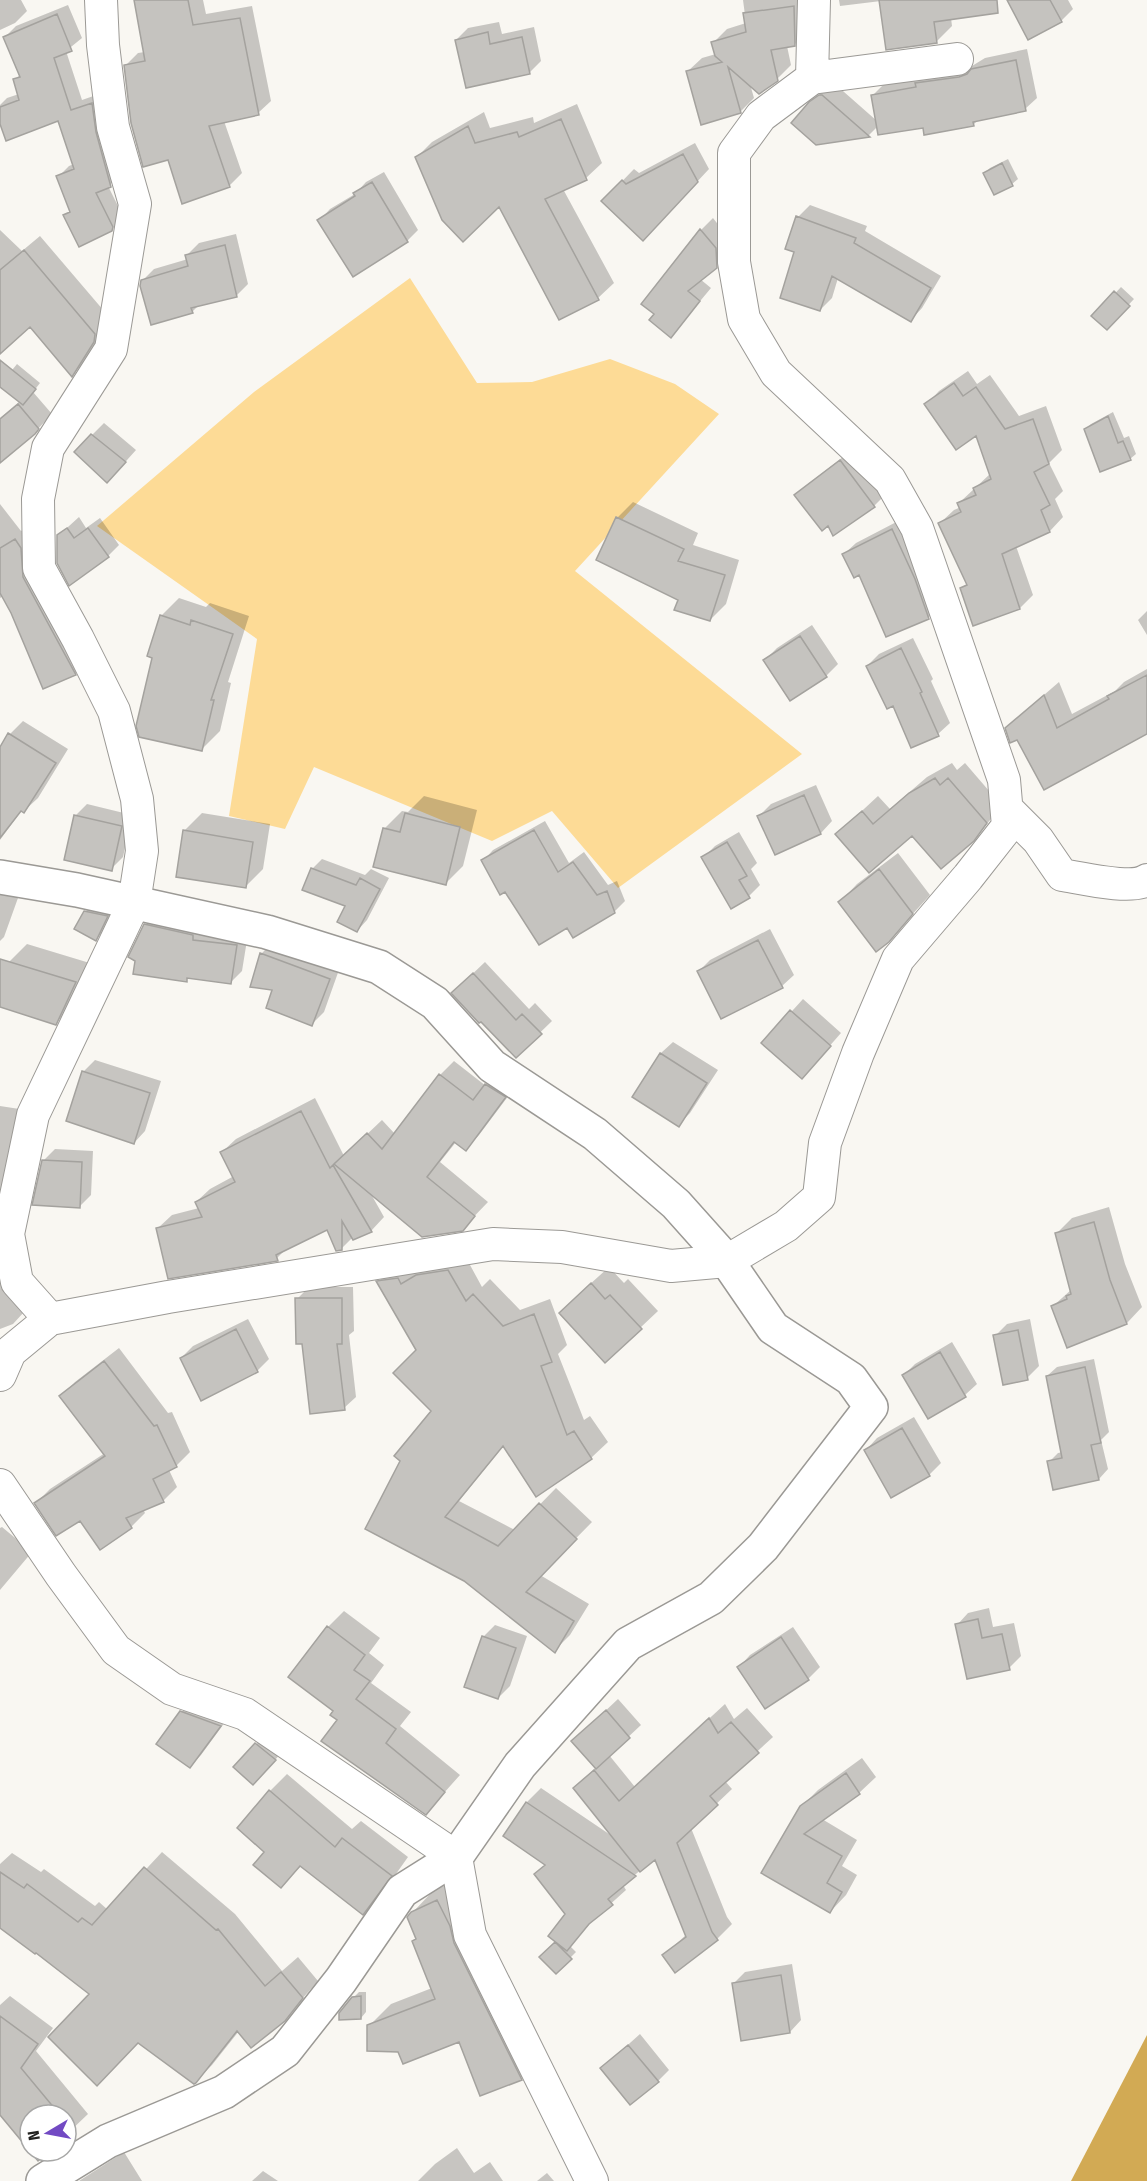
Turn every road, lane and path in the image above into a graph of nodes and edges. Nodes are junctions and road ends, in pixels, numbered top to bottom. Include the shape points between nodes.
1 (101, 0) edge
2 (814, 0) edge
3 (957, 59) dead end
4 (812, 78) junction
5 (1007, 809) junction
6 (0, 877) edge
7 (1147, 880) edge
8 (134, 903) junction
9 (728, 1260) junction
10 (50, 1319) junction
11 (0, 1375) edge
12 (0, 1485) edge
13 (456, 1857) junction
14 (43, 2181) edge
15 (592, 2181) edge

1 - 8 street via 113,127 135,204 111,349 48,448 38,499 39,568 114,711 137,799 142,851
2 - 4 street
3 - 4 street
4 - 5 street via 761,116 734,153 734,262 744,319 776,373 890,480 917,528 1004,780
5 - 7 street via 1038,840 1062,875 1105,883 1141,884
5 - 9 street via 1008,826 898,959 825,1143 819,1197 786,1226
6 - 8 street
8 - 9 street via 267,932 379,967 435,1003 492,1065 595,1134 675,1204
8 - 10 street via 33,1115 8,1234 17,1282
9 - 10 street via 671,1266 562,1247 493,1244
9 - 13 street via 773,1328 851,1379 871,1407 763,1547 711,1598 628,1644 520,1765
10 - 11 street via 10,1352
12 - 13 street via 116,1650 172,1689 245,1714
13 - 14 street via 402,1891 341,1980 285,2051 224,2092 108,2141
13 - 15 street via 470,1935

